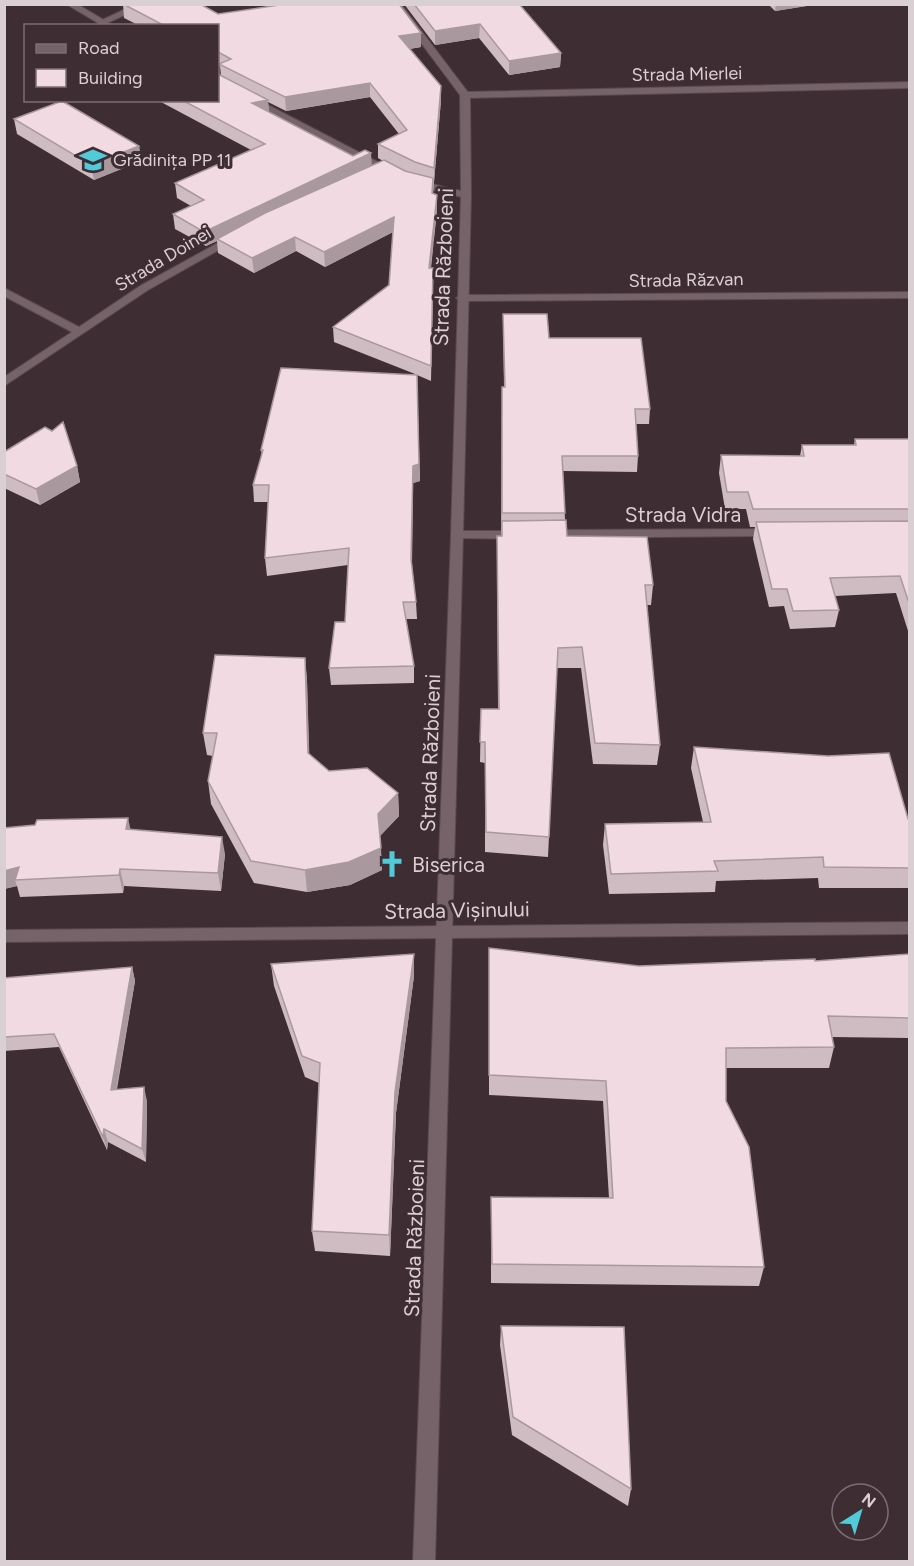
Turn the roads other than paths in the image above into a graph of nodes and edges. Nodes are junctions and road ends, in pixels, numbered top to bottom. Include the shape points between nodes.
1 (70, 4) edge
2 (145, 4) edge
3 (396, 4) edge
4 (106, 24) edge
5 (219, 83) edge
6 (909, 85) edge
7 (465, 95) junction
8 (466, 195) junction
9 (248, 230) edge
10 (4, 291) edge
11 (909, 295) edge
12 (462, 298) junction
13 (79, 331) junction
14 (4, 383) edge
15 (790, 533) edge
16 (457, 535) junction
17 (909, 928) edge
18 (446, 933) junction
19 (4, 936) edge
20 (424, 1562) edge

1 - 4 street
2 - 4 street
3 - 7 street
5 - 8 street via 378,171
6 - 7 street, Strada Mierlei
7 - 8 street, Strada Războieni
8 - 12 street, Strada Războieni
9 - 13 street, Strada Doinei via 144,288
10 - 13 street
11 - 12 street, Strada Răzvan
12 - 16 street, Strada Războieni
13 - 14 street, Strada Doinei
15 - 16 street, Strada Vidra
16 - 18 street, Strada Războieni
17 - 18 street, Strada Vișinului
18 - 19 street, Strada Vișinului
18 - 20 street, Strada Războieni

